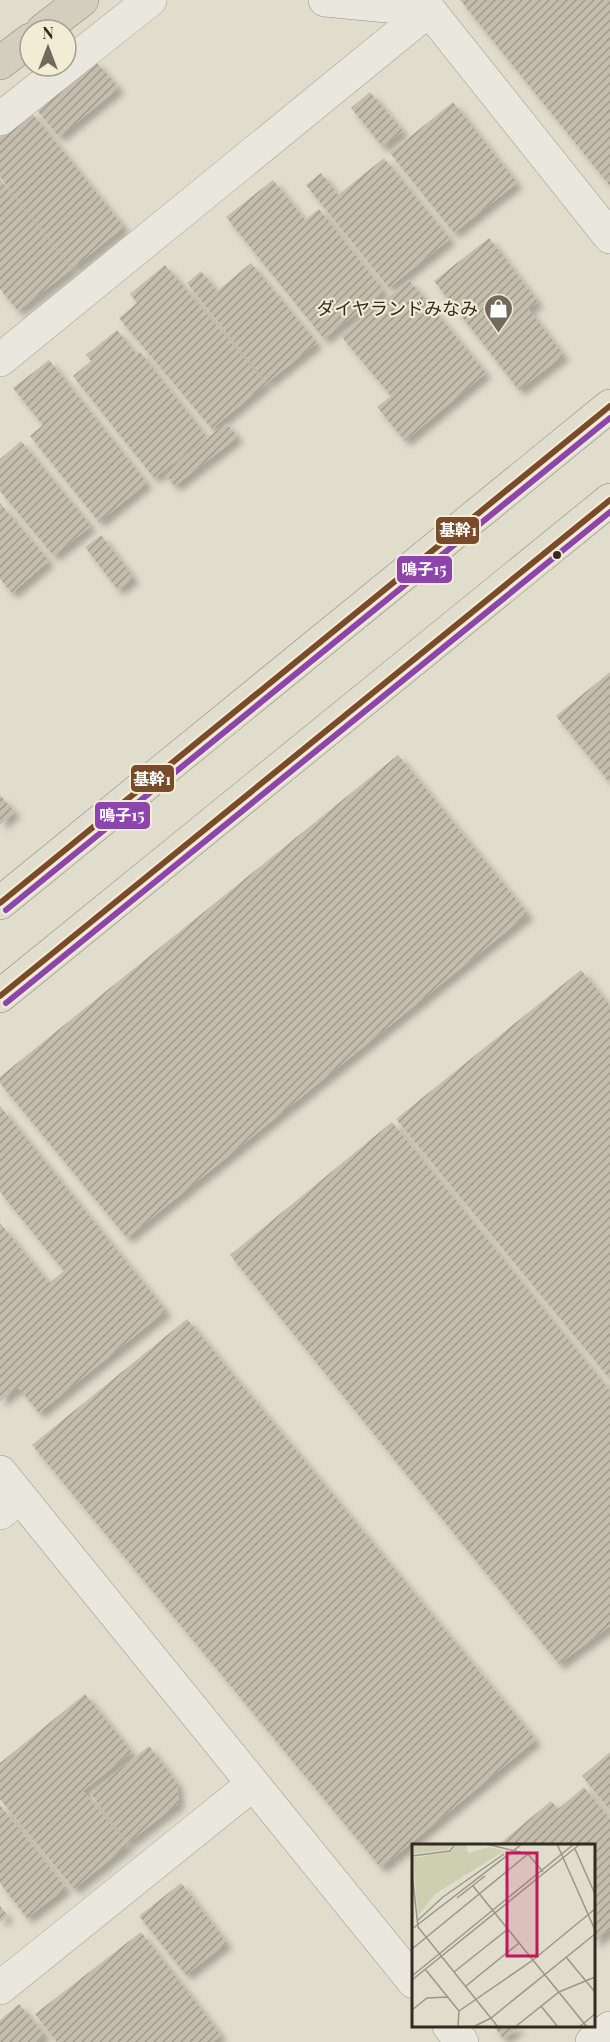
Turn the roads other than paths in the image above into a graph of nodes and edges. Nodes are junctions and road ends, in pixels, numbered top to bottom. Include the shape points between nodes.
1 (81, 0) edge
2 (150, 0) edge
3 (325, 0) edge
4 (429, 10) junction
5 (58, 18) edge
6 (18, 49) edge
7 (0, 63) edge
8 (0, 119) edge
9 (610, 237) edge
10 (0, 360) edge
11 (610, 406) edge
12 (610, 500) edge
13 (0, 903) edge
14 (0, 996) edge
15 (7, 1494) edge
16 (254, 1785) junction
17 (412, 1980) edge
18 (0, 1988) edge
19 (451, 2027) edge
20 (610, 2028) edge
21 (462, 2042) edge
22 (592, 2042) edge

1 - 5 highway
2 - 8 street
3 - 4 street
4 - 9 street
4 - 10 street
6 - 7 highway
11 - 13 main road
12 - 14 main road
15 - 16 street
16 - 17 street
16 - 18 street
19 - 21 street
20 - 22 street

